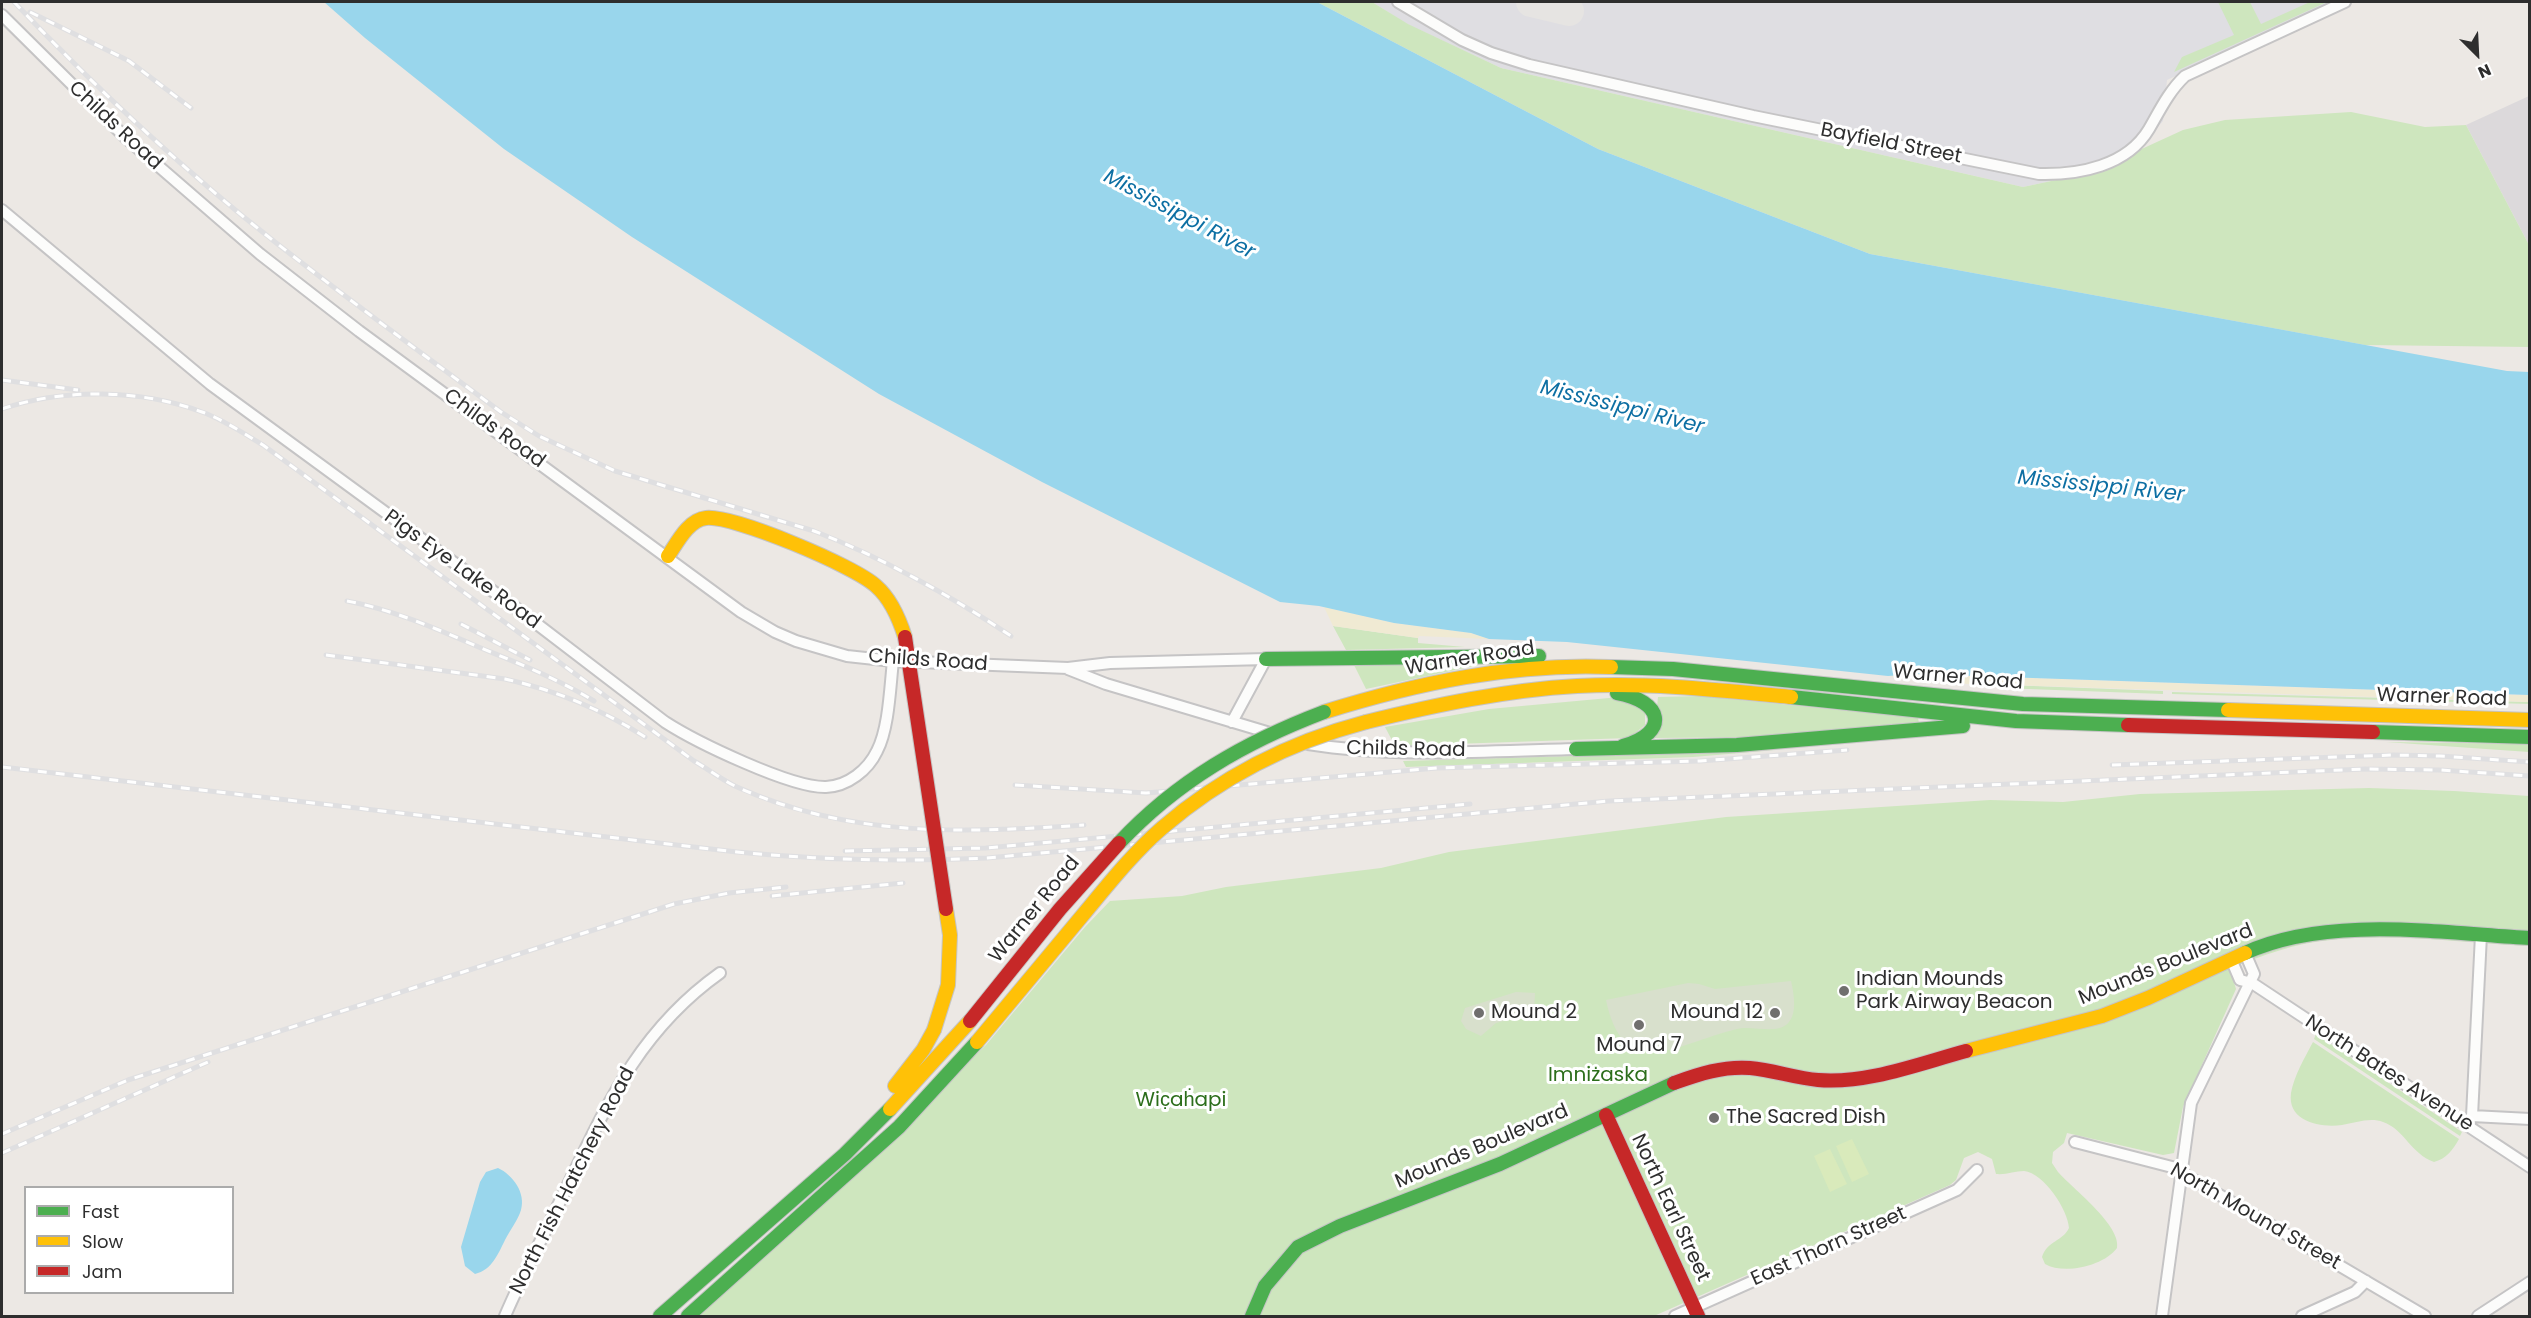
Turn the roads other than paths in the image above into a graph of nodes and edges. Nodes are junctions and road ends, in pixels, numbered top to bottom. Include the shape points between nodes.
1 (1398, 2) edge
2 (2345, 2) edge
3 (2, 15) edge
4 (2, 210) edge
5 (668, 556) junction
6 (1266, 659) junction
7 (893, 661) junction
8 (1068, 669) junction
9 (1673, 669) junction
10 (1531, 689) junction
11 (2529, 720) edge
12 (1232, 722) junction
13 (2049, 723) junction
14 (2529, 737) edge
15 (1576, 749) junction
16 (2481, 935) junction
17 (2529, 938) edge
18 (2245, 953) junction
19 (2231, 959) junction
20 (720, 973) dead end
21 (2249, 981) junction
22 (1606, 1115) junction
23 (2529, 1119) edge
24 (2469, 1120) junction
25 (2075, 1142) dead end
26 (845, 1154) junction
27 (2529, 1167) edge
28 (1977, 1170) dead end
29 (2181, 1172) junction
30 (2366, 1281) junction
31 (2529, 1282) edge
32 (1696, 1312) edge
33 (505, 1317) edge
34 (660, 1317) edge
35 (688, 1317) edge
36 (1252, 1317) edge
37 (1675, 1317) edge
38 (2162, 1317) edge
39 (2302, 1317) edge
40 (2425, 1317) edge
41 (2478, 1317) edge

1 - 2 street, Bayfield Street via 1462,40 1529,65 1764,118 2039,174 2058,174 2099,166 2127,154 2185,76
3 - 5 street, Childs Road via 126,138 260,254 358,331
4 - 7 street, Pigs Eye Lake Road via 210,384 689,738 801,782 825,787 842,783 867,767 877,752
5 - 7 street, Childs Road via 741,612 775,632 837,653
5 - 26 main road, bridge via 699,520 728,521 838,563 870,581 893,607 905,637 950,935 948,985 934,1030
6 - 8 street, Childs Road via 1110,663
6 - 9 main road via 1532,656
6 - 12 street
7 - 8 street, Childs Road
8 - 12 street, Childs Road
9 - 11 main road, Warner Road via 2023,704
9 - 26 main road, Warner Road, bridge via 1571,666 1493,672 1417,685 1324,712 1235,751 1146,815 1094,869 970,1021
10 - 13 main road, Warner Road via 1682,686
10 - 15 main road via 1635,695 1653,709 1652,728 1638,742
10 - 35 main road, Warner Road, bridge via 1456,701 1323,734 1264,760 1212,790 1161,829 1108,885 977,1042 899,1127
12 - 15 street, Childs Road via 1308,743 1383,753
13 - 14 main road, Warner Road
13 - 15 main road via 1922,728 1737,745
16 - 17 main road, Mounds Boulevard
16 - 18 main road, Mounds Boulevard via 2338,931 2291,938
16 - 24 street
18 - 19 main road, Mounds Boulevard
18 - 21 street via 2254,974
19 - 21 street, North Bates Avenue via 2240,980
19 - 22 main road, Mounds Boulevard via 2091,1020 1870,1076 1825,1081 1757,1068 1721,1069 1675,1083
20 - 33 street, North Fish Hatchery Road via 656,1029 624,1076
21 - 24 street, North Bates Avenue
21 - 29 street via 2192,1099
22 - 32 main road, North Earl Street
22 - 36 main road, Mounds Boulevard via 1500,1164 1340,1226 1298,1247 1265,1286
23 - 24 street
24 - 27 street, North Bates Avenue
25 - 29 street, North Mound Street
26 - 34 main road, Warner Road
28 - 32 street, East Thorn Street via 1956,1191
29 - 30 street, North Mound Street
29 - 38 street
30 - 39 street via 2355,1292
30 - 40 street, North Mound Street
31 - 41 street
32 - 37 street, East Thorn Street

